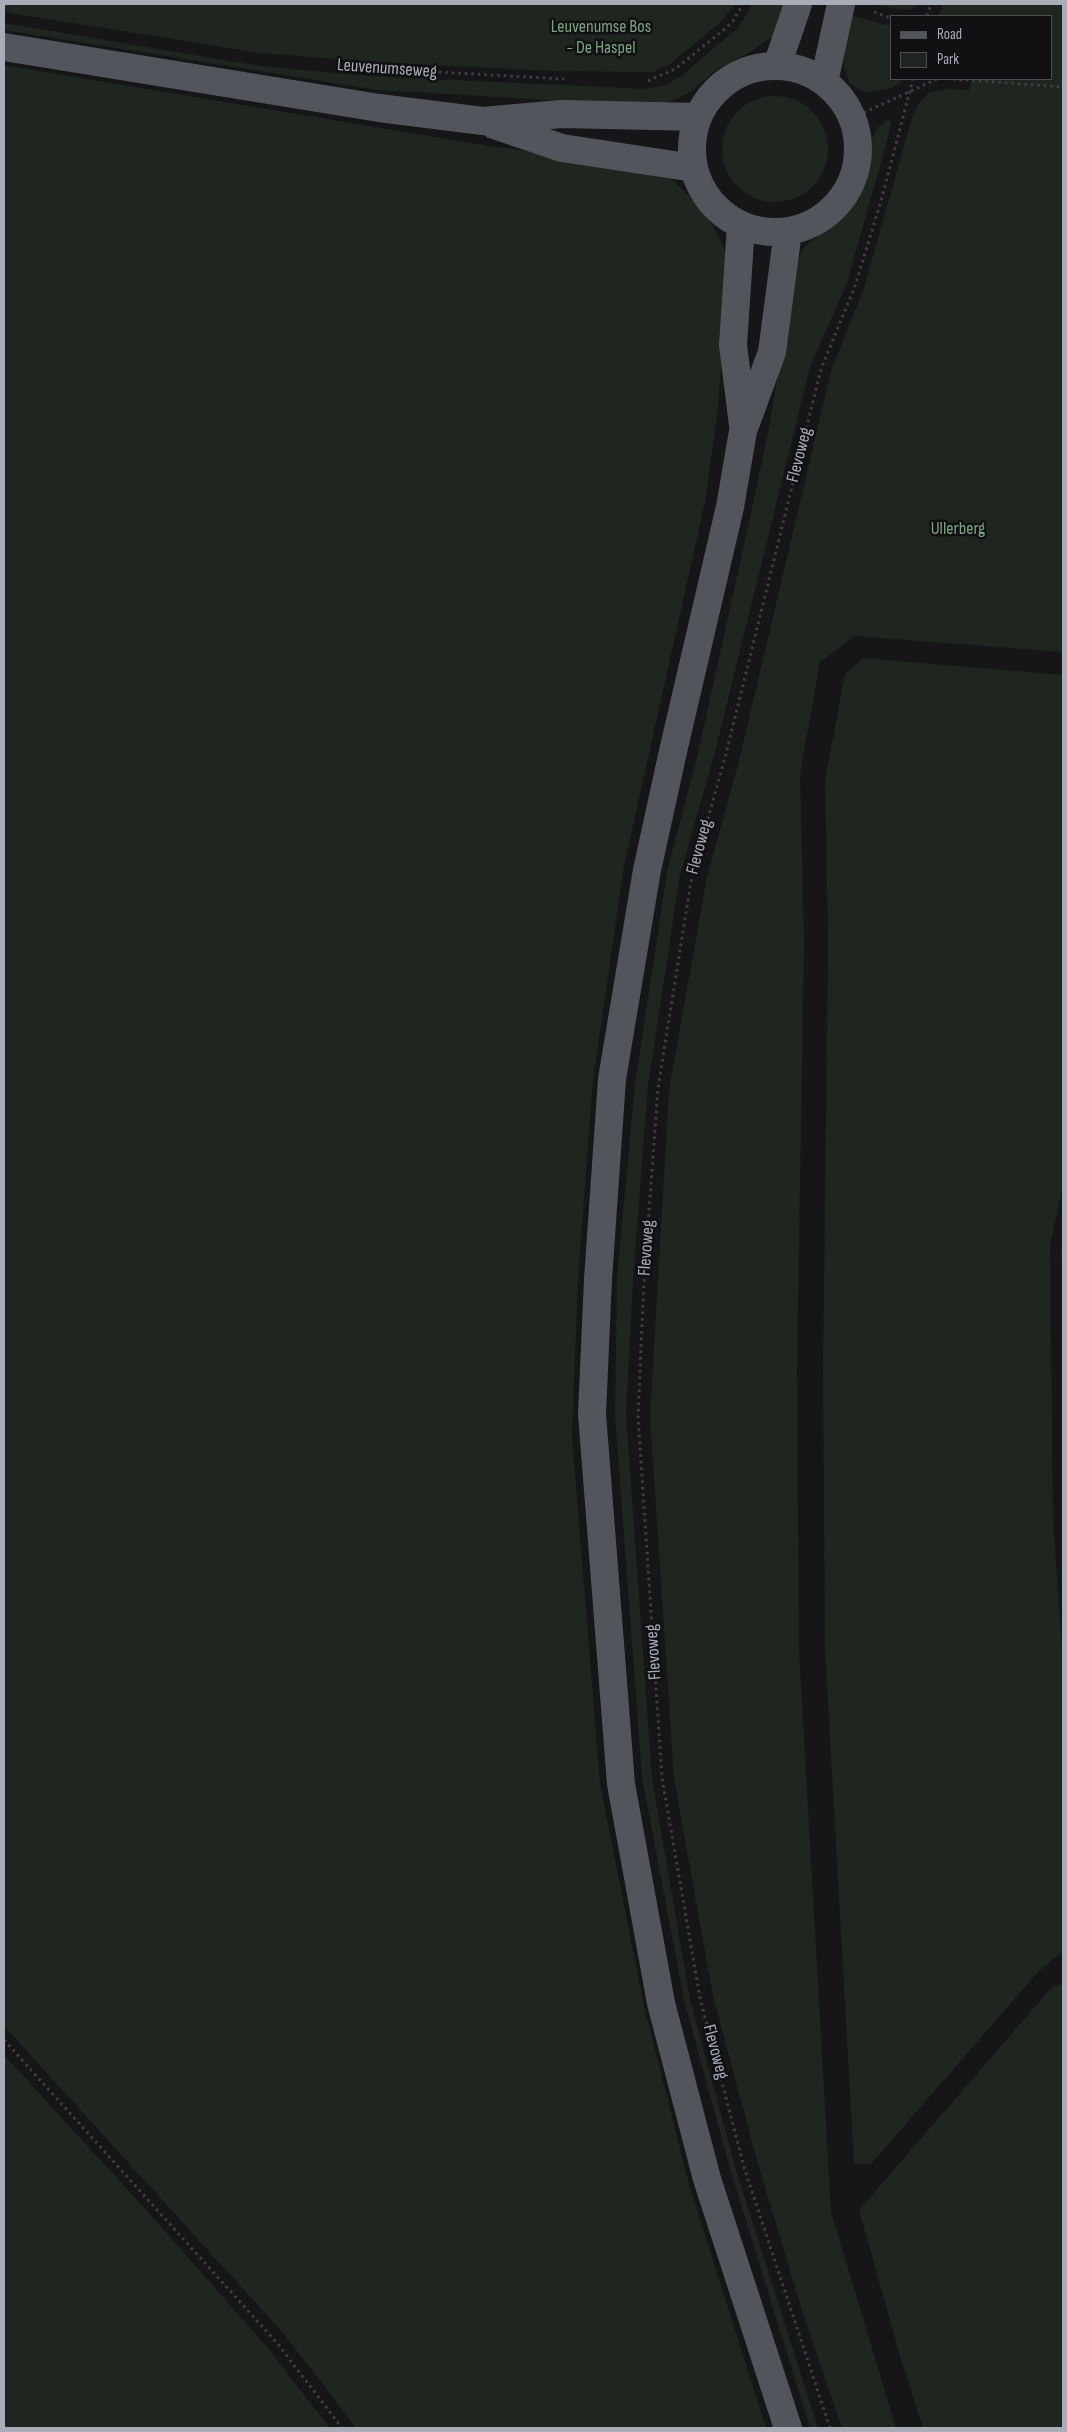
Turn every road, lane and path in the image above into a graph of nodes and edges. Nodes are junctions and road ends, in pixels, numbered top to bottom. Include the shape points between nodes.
1 (743, 4) edge
2 (798, 4) edge
3 (841, 4) edge
4 (4, 47) edge
5 (777, 66) junction
6 (342, 67) dead end
7 (572, 79) dead end
8 (913, 80) edge
9 (934, 80) edge
10 (967, 80) edge
11 (638, 81) dead end
12 (824, 82) junction
13 (1063, 87) edge
14 (911, 92) junction
15 (698, 116) junction
16 (852, 118) junction
17 (483, 121) junction
18 (694, 168) junction
19 (741, 225) junction
20 (788, 231) junction
21 (743, 431) junction
22 (1063, 1249) edge
23 (1063, 1260) edge
24 (4, 2040) edge
25 (342, 2428) edge
26 (788, 2428) edge
27 (830, 2428) edge

1 - 11 path via 733,21 675,69 655,80
2 - 5 main road
3 - 12 main road
4 - 17 main road, Leuvenumseweg via 379,108
5 - 12 main road via 802,70
5 - 15 main road via 757,67 722,84
6 - 7 path, Leuvenumseweg
8 - 14 path, Flevoweg
9 - 14 path
10 - 13 path
12 - 16 main road via 841,98
14 - 16 path
14 - 27 path, Flevoweg via 856,286 821,369 726,754 692,875 658,1088 638,1416 662,1778 700,1998 744,2167
15 - 17 main road, Leuvenumseweg via 561,114
15 - 18 main road via 692,142
16 - 20 main road via 858,143 856,167 847,190 832,209 811,223
17 - 18 main road, Leuvenumseweg via 562,148
18 - 19 main road via 703,191 720,211
19 - 20 main road via 764,231
19 - 21 main road via 733,345
20 - 21 main road via 772,352
21 - 26 main road via 730,507 647,870 612,1079 592,1414 621,1784 661,2003 707,2179
22 - 23 path
24 - 25 path via 276,2343

